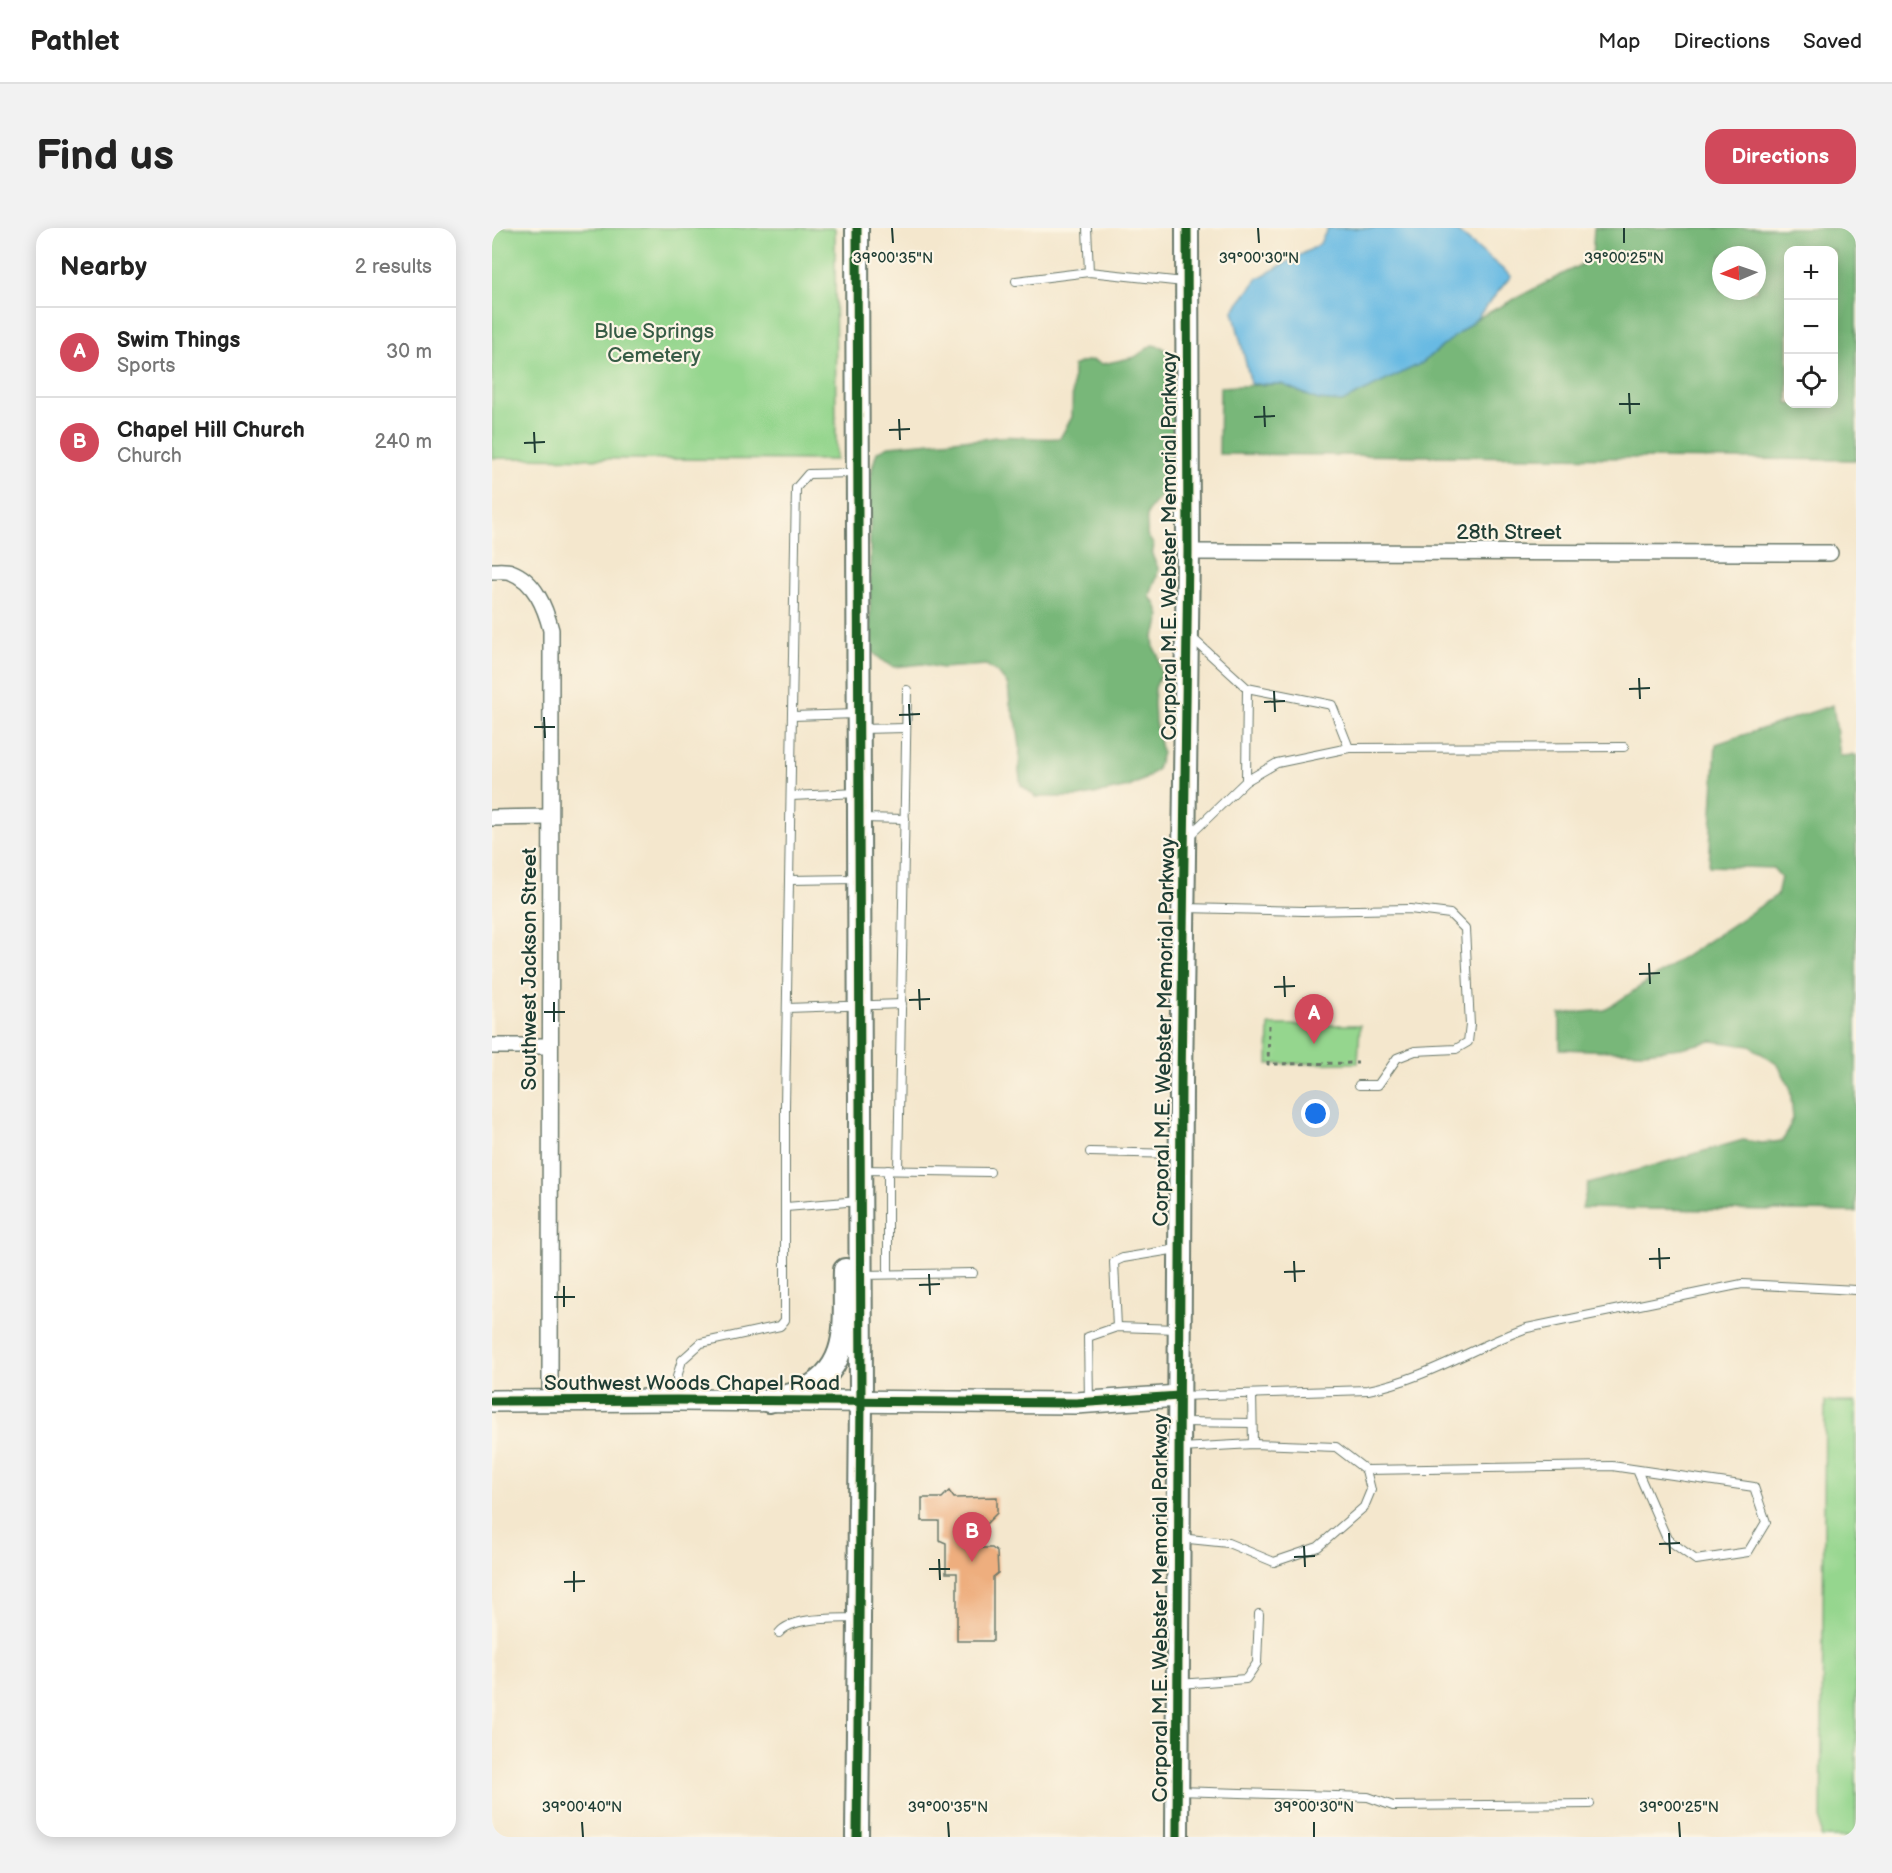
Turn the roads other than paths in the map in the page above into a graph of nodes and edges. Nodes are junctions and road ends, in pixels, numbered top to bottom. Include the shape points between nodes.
1 (857, 228) edge
2 (1087, 228) edge
3 (1187, 228) edge
4 (1089, 272) junction
5 (1016, 281) dead end
6 (1188, 283) junction
7 (858, 473) junction
8 (1188, 552) junction
9 (1830, 553) dead end
10 (492, 571) edge
11 (1187, 634) junction
12 (1247, 688) junction
13 (907, 690) dead end
14 (792, 716) junction
15 (858, 722) junction
16 (906, 728) junction
17 (1624, 747) dead end
18 (1349, 748) junction
19 (1246, 781) junction
20 (859, 793) junction
21 (791, 796) junction
22 (549, 817) junction
23 (492, 818) edge
24 (859, 818) junction
25 (905, 819) junction
26 (1184, 841) junction
27 (859, 879) junction
28 (789, 880) junction
29 (1183, 908) junction
30 (902, 1004) junction
31 (859, 1005) junction
32 (787, 1008) junction
33 (492, 1046) edge
34 (550, 1046) junction
35 (1359, 1085) dead end
36 (1089, 1152) dead end
37 (1180, 1154) junction
38 (860, 1170) junction
39 (888, 1170) junction
40 (898, 1170) junction
41 (990, 1172) dead end
42 (860, 1201) junction
43 (786, 1207) junction
44 (1180, 1248) junction
45 (973, 1273) dead end
46 (888, 1274) junction
47 (860, 1275) junction
48 (1856, 1290) edge
49 (1117, 1327) junction
50 (1179, 1329) junction
51 (1252, 1394) junction
52 (1179, 1396) junction
53 (550, 1400) junction
54 (677, 1400) junction
55 (492, 1401) edge
56 (769, 1401) junction
57 (861, 1401) junction
58 (1089, 1403) junction
59 (1179, 1422) junction
60 (1252, 1423) junction
61 (1253, 1444) junction
62 (1179, 1448) junction
63 (1366, 1470) junction
64 (1637, 1470) junction
65 (1178, 1538) junction
66 (1259, 1614) dead end
67 (859, 1618) junction
68 (779, 1634) dead end
69 (1177, 1684) junction
70 (1177, 1791) junction
71 (1590, 1804) dead end
72 (857, 1837) edge
73 (1177, 1837) edge

1 - 7 main road
2 - 4 lane
3 - 6 main road, Corporal M.E. Webster Memorial Parkway
4 - 5 lane
4 - 6 lane
6 - 8 main road, Corporal M.E. Webster Memorial Parkway
7 - 14 lane via 808,474 796,488
7 - 15 main road
8 - 9 street, 28th Street
8 - 11 main road, Corporal M.E. Webster Memorial Parkway
10 - 22 street, Southwest Jackson Street via 511,571 530,585 544,605 551,630
11 - 12 lane
11 - 26 main road, Corporal M.E. Webster Memorial Parkway
12 - 18 lane via 1332,705
12 - 19 lane
13 - 16 lane
14 - 15 lane
14 - 21 lane
15 - 16 lane
15 - 20 main road
16 - 25 lane
17 - 18 lane
18 - 19 lane via 1276,763
19 - 26 lane
20 - 21 lane
20 - 24 main road
21 - 28 lane
22 - 23 street
22 - 34 street, Southwest Jackson Street
24 - 25 lane
24 - 27 main road
25 - 30 lane
26 - 29 main road, Corporal M.E. Webster Memorial Parkway
27 - 28 lane
27 - 31 main road
28 - 32 lane
29 - 35 lane via 1410,909 1450,914 1465,929 1468,1042 1456,1049 1415,1051 1396,1058 1378,1085
29 - 37 main road, Corporal M.E. Webster Memorial Parkway
30 - 31 lane
30 - 40 lane
31 - 32 lane
31 - 38 main road
32 - 43 lane
33 - 34 street
34 - 53 street, Southwest Jackson Street
36 - 37 lane
37 - 44 main road, Corporal M.E. Webster Memorial Parkway
38 - 39 lane
38 - 42 main road
39 - 40 lane
39 - 46 lane
40 - 41 lane
42 - 43 lane
42 - 47 main road
42 - 56 main road via 850,1230 843,1345 838,1358 818,1382
43 - 54 lane via 785,1320 780,1326 701,1344 682,1360
44 - 49 lane via 1114,1262
44 - 50 main road, Corporal M.E. Webster Memorial Parkway
45 - 46 lane
46 - 47 lane
47 - 57 main road
48 - 51 lane via 1742,1284 1527,1328 1394,1385 1368,1390
49 - 50 lane
49 - 58 lane via 1088,1337
50 - 52 main road, Corporal M.E. Webster Memorial Parkway
51 - 52 lane
51 - 60 lane
52 - 58 main road, Southwest Woods Chapel Road
52 - 59 main road, Corporal M.E. Webster Memorial Parkway
53 - 54 main road, Southwest Woods Chapel Road
53 - 55 main road, Southwest Woods Chapel Road
54 - 56 main road, Southwest Woods Chapel Road
56 - 57 main road, Southwest Woods Chapel Road
57 - 58 main road, Southwest Woods Chapel Road
57 - 67 main road
59 - 60 lane
59 - 62 main road, Corporal M.E. Webster Memorial Parkway
60 - 61 lane
61 - 62 lane
61 - 63 lane via 1336,1447
62 - 65 main road, Corporal M.E. Webster Memorial Parkway
63 - 64 lane via 1612,1466
63 - 65 lane via 1371,1490 1364,1507 1318,1547 1274,1562 1228,1543
64 - 64 lane via 1754,1487 1766,1522 1748,1552 1696,1560 1667,1539
65 - 69 main road, Corporal M.E. Webster Memorial Parkway
66 - 69 lane via 1257,1663 1246,1679
67 - 68 lane via 795,1623
67 - 72 main road
69 - 70 main road, Corporal M.E. Webster Memorial Parkway
70 - 71 lane via 1368,1797 1394,1806
70 - 73 main road, Corporal M.E. Webster Memorial Parkway

